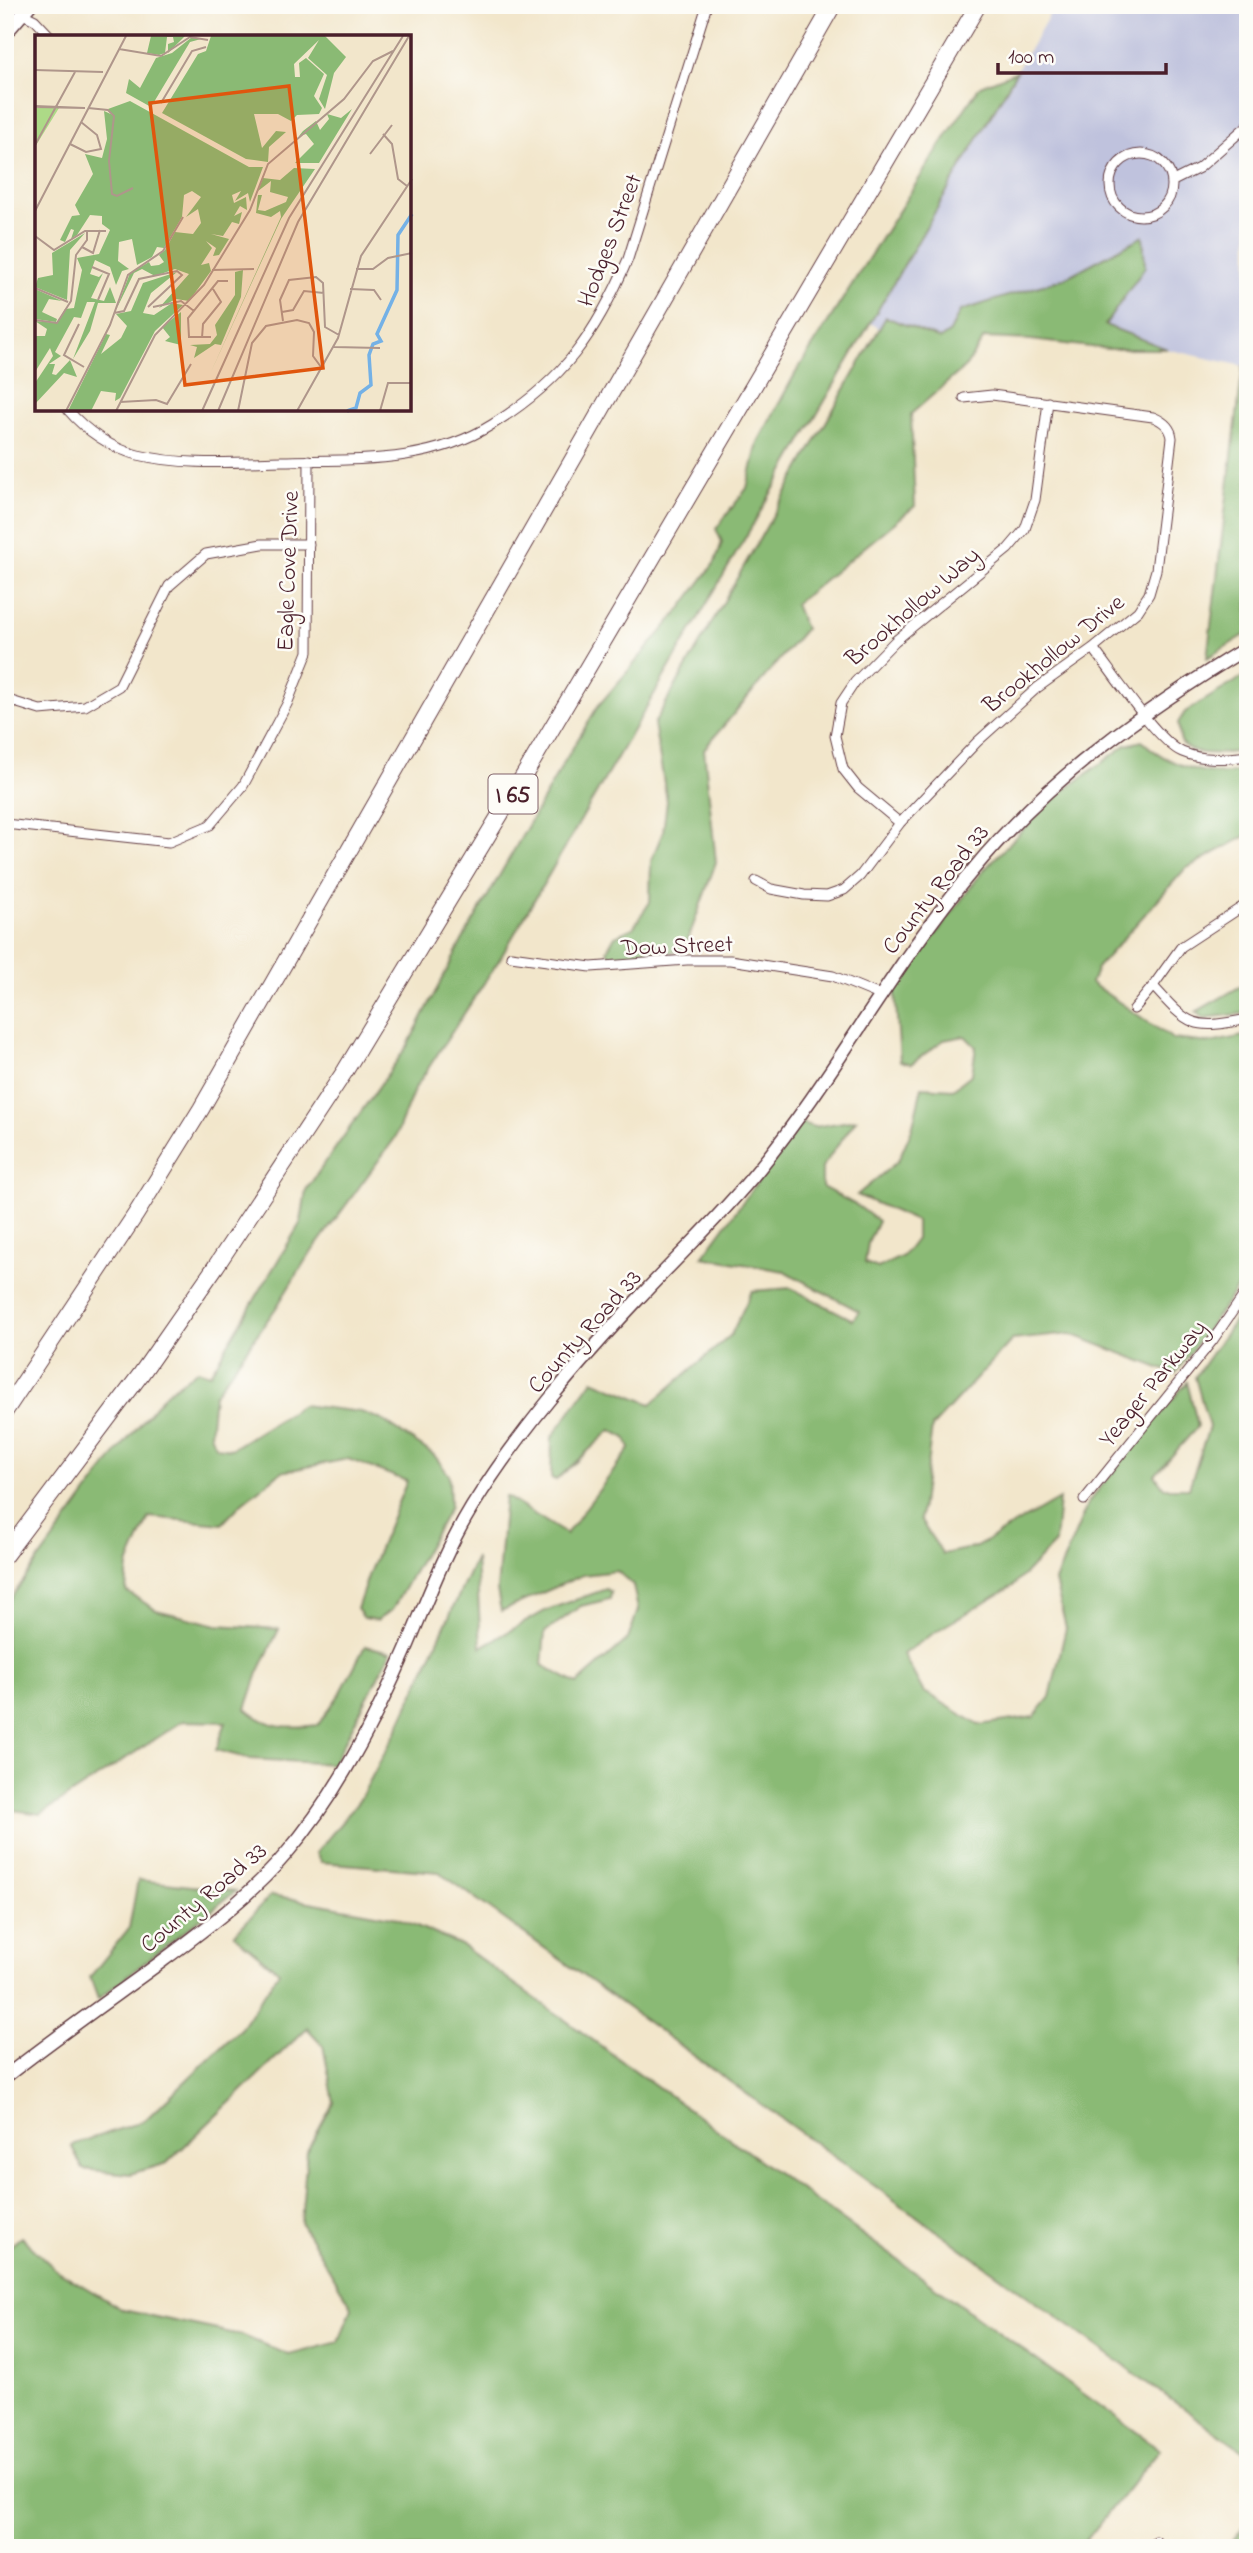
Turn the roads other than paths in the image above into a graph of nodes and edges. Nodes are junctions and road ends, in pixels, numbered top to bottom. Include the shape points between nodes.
1 (708, 5) edge
2 (833, 5) edge
3 (978, 5) edge
4 (26, 10) edge
5 (5, 34) edge
6 (49, 35) edge
7 (1248, 125) edge
8 (1172, 181) junction
9 (964, 398) dead end
10 (1048, 402) junction
11 (69, 411) edge
12 (309, 460) junction
13 (309, 544) junction
14 (1248, 646) edge
15 (1093, 648) junction
16 (5, 699) edge
17 (1145, 714) junction
18 (1248, 756) edge
19 (900, 823) junction
20 (5, 824) edge
21 (755, 881) dead end
22 (1248, 903) edge
23 (511, 956) dead end
24 (1153, 986) junction
25 (882, 996) junction
26 (1134, 1009) dead end
27 (1248, 1018) edge
28 (1248, 1289) edge
29 (5, 1411) edge
30 (1084, 1500) dead end
31 (5, 1555) edge
32 (5, 2077) edge

1 - 12 street, Hodges Street via 628,259 601,317 580,348 537,393 464,439 389,459
2 - 29 highway via 201,1109
3 - 31 highway, I 65 via 345,1071 149,1363
4 - 5 street
4 - 6 street
7 - 8 street via 1199,168
8 - 8 street via 1161,160 1138,154 1117,165 1110,179 1111,195 1121,209 1136,216 1153,215 1166,205
9 - 10 street, Brookhollow Drive via 983,395
10 - 15 street, Brookhollow Drive via 1153,417 1172,433 1152,585 1138,611
10 - 19 street, Brookhollow Way via 1035,500 1025,529 1008,549 895,641 841,703 835,736 843,769
11 - 12 street, Hodges Street via 92,432 137,455 182,460
12 - 13 street, Eagle Cove Drive
13 - 16 street via 262,544 206,554 169,586 119,686 85,706 40,710
13 - 20 street, Eagle Cove Drive via 308,652 287,704 243,786 210,825 169,842
14 - 17 street, County Road 33
15 - 17 street
15 - 19 street, Brookhollow Drive via 1004,715
17 - 18 street via 1162,736 1185,754 1216,759
17 - 25 street, County Road 33 via 1078,765 994,845 938,913
19 - 21 street, Brookhollow Drive via 860,876 837,894 791,894
22 - 24 street via 1181,947
23 - 25 street, Dow Street via 591,967 730,960 834,976
24 - 26 street
24 - 27 street via 1193,1024 1219,1025
25 - 32 street, County Road 33 via 762,1165 581,1361 484,1489 457,1533 363,1736 325,1803 286,1854 224,1913
28 - 30 street, Yeager Parkway via 1213,1340

